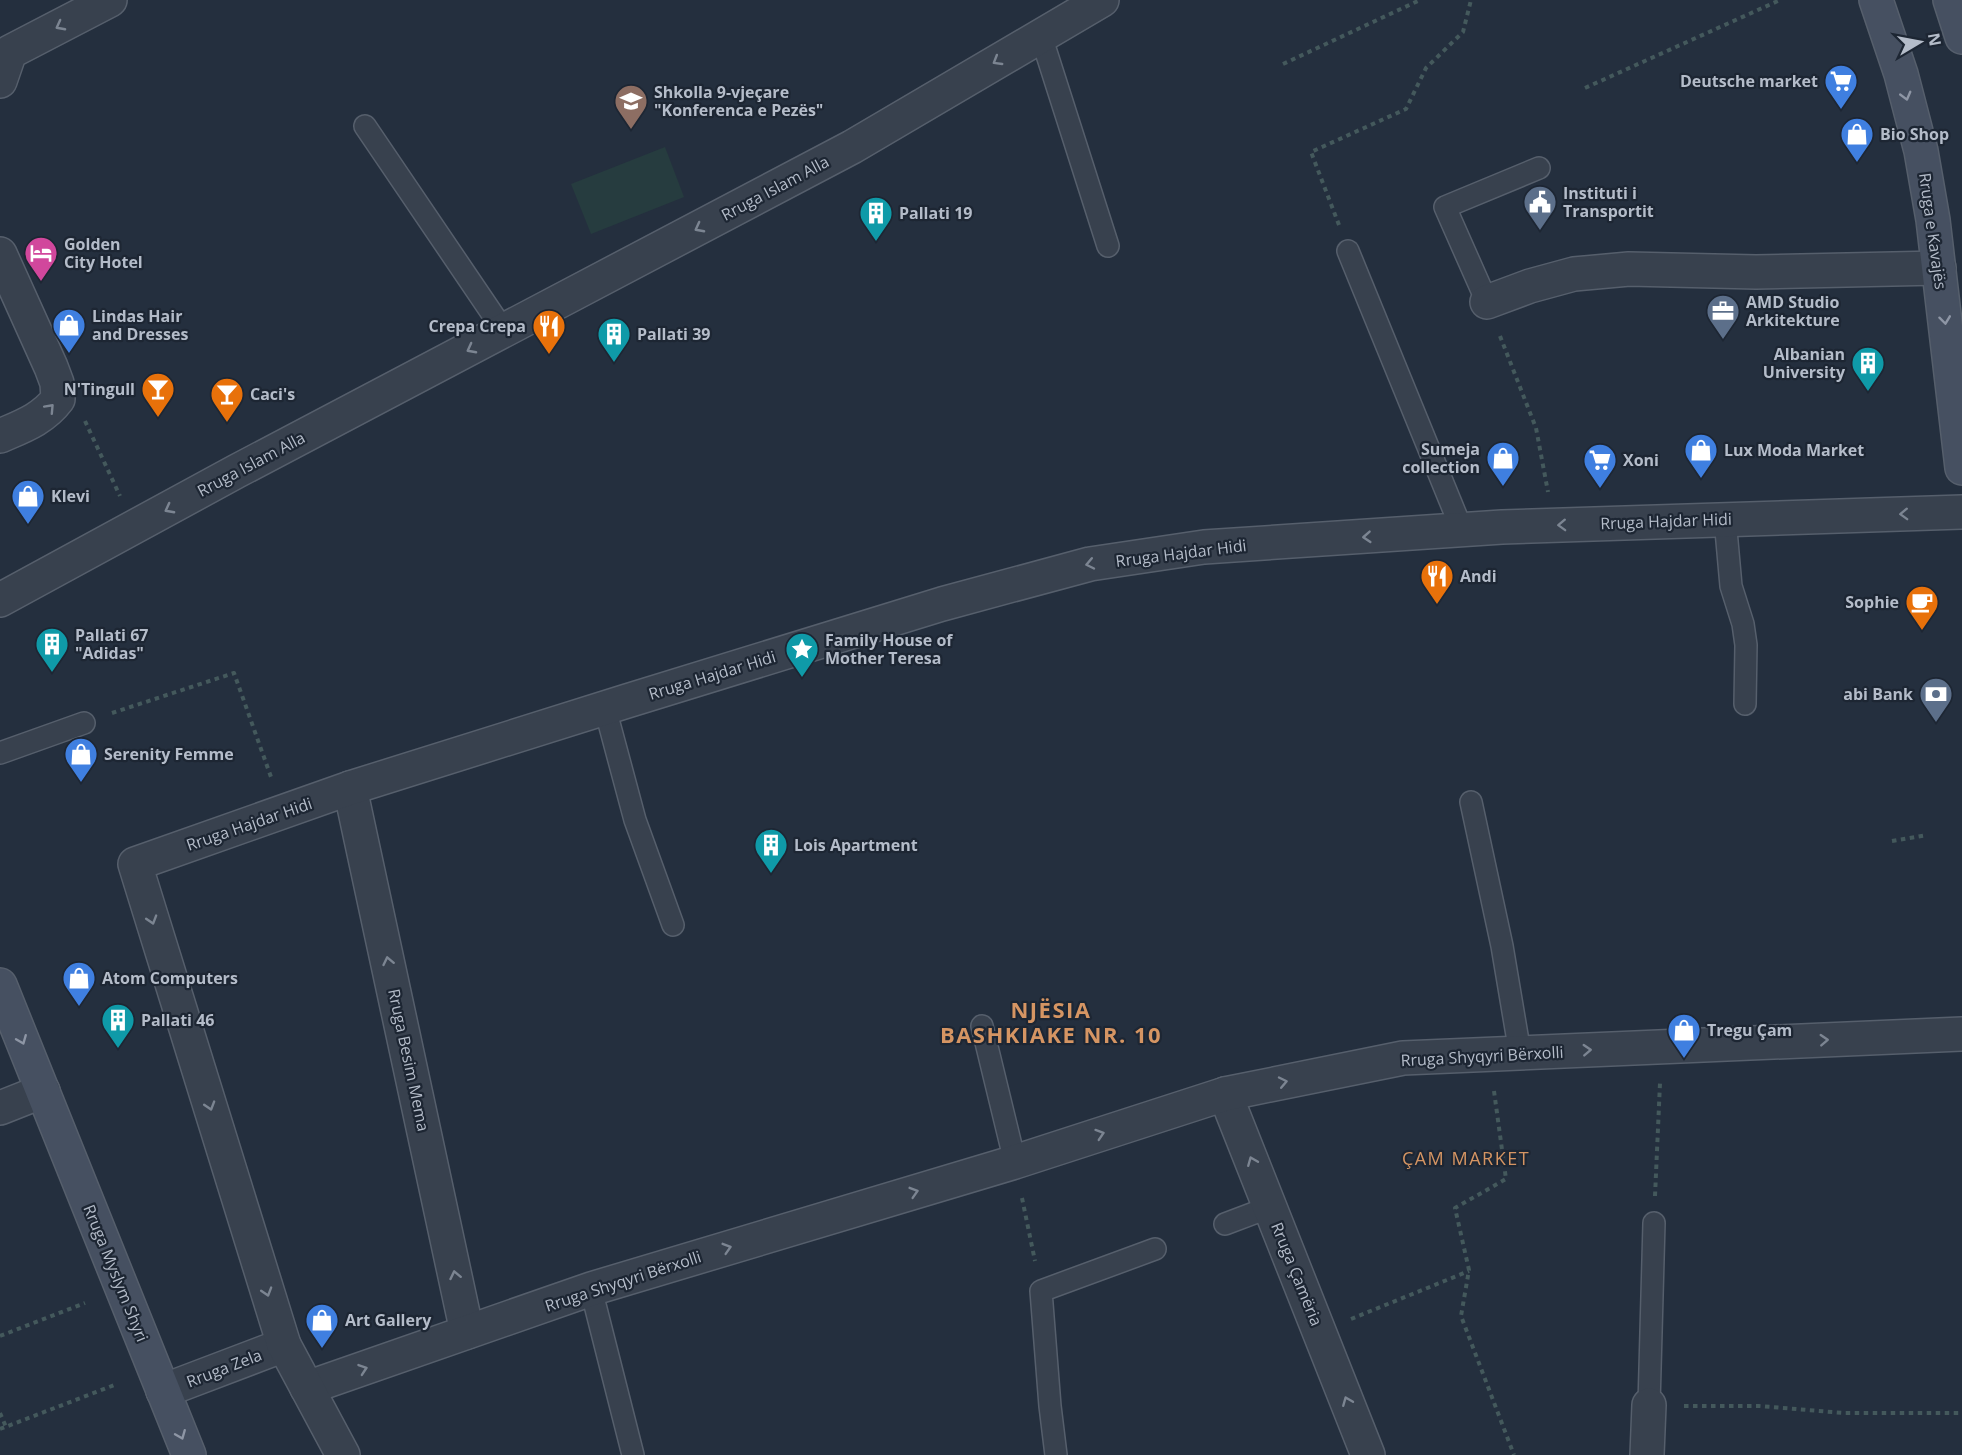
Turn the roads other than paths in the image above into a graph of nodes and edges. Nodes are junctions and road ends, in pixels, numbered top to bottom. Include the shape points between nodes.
1 (110, 0) edge
2 (1102, 0) edge
3 (1876, 0) edge
4 (1950, 0) edge
5 (1041, 36) junction
6 (1962, 37) edge
7 (3, 61) edge
8 (365, 126) dead end
9 (1539, 168) dead end
10 (1108, 246) dead end
11 (1348, 251) road end
12 (0, 254) edge
13 (1939, 268) junction
14 (1487, 302) joint
15 (504, 331) junction
16 (0, 436) edge
17 (1962, 468) edge
18 (1962, 512) edge
19 (1725, 519) junction
20 (1462, 530) junction
21 (0, 600) edge
22 (1745, 704) dead end
23 (605, 708) junction
24 (84, 723) road end
25 (0, 753) edge
26 (350, 788) junction
27 (1471, 802) dead end
28 (673, 925) dead end
29 (0, 985) edge
30 (982, 1026) dead end
31 (1962, 1034) edge
32 (1504, 1054) junction
33 (43, 1091) junction
34 (1225, 1094) junction
35 (0, 1108) edge
36 (1015, 1162) junction
37 (1270, 1207) junction
38 (1654, 1223) road end
39 (1225, 1224) dead end
40 (1155, 1250) dead end
41 (591, 1289) junction
42 (467, 1332) junction
43 (284, 1345) junction
44 (307, 1388) junction
45 (163, 1391) junction
46 (1649, 1406) joint
47 (189, 1455) edge
48 (343, 1455) edge
49 (633, 1455) edge
50 (1056, 1455) edge
51 (1368, 1455) edge
52 (1647, 1455) edge

1 -> 7 street
2 - 5 street, Rruga Islam Alla
3 -> 13 main road, Rruga e Kavajës via 1921,150
4 - 6 main road
5 - 10 lane
5 -> 15 street, Rruga Islam Alla via 852,147
8 - 15 lane
9 - 14 lane via 1445,207
11 - 20 lane
16 -> 12 street via 49,412 58,399 51,367
13 - 14 street via 1756,272 1629,269 1574,274
13 -> 17 main road, Rruga e Kavajës
15 -> 21 street, Rruga Islam Alla
18 -> 19 street, Rruga Hajdar Hidi
19 -> 20 street, Rruga Hajdar Hidi
19 - 22 lane via 1731,586 1746,645
20 -> 23 street, Rruga Hajdar Hidi via 1204,547 1090,564 942,604
23 - 26 street, Rruga Hajdar Hidi
23 - 28 lane via 635,820
24 - 25 lane
42 -> 26 street, Rruga Besim Mema
26 -> 43 street, Rruga Hajdar Hidi via 135,864
27 - 32 lane via 1502,946
29 -> 33 main road, Rruga Myslym Shyri
30 - 36 lane
32 -> 31 street, Rruga Shyqyri Bërxolli
34 -> 32 street, Rruga Shyqyri Bërxolli via 1403,1058
33 - 35 street
33 - 45 main road, Rruga Myslym Shyri
36 -> 34 street, Rruga Shyqyri Bërxolli
37 -> 34 street, Rruga Çamëria
41 -> 36 street, Rruga Shyqyri Bërxolli
37 - 39 lane
51 -> 37 street, Rruga Çamëria
38 - 46 lane
40 - 50 lane via 1041,1291
41 - 42 street, Rruga Shyqyri Bërxolli
41 - 49 lane
44 -> 42 street, Rruga Shyqyri Bërxolli
43 - 44 street, Rruga Hajdar Hidi
43 - 45 street, Rruga Zela
44 - 48 street
45 -> 47 main road, Rruga Myslym Shyri
46 - 52 street

